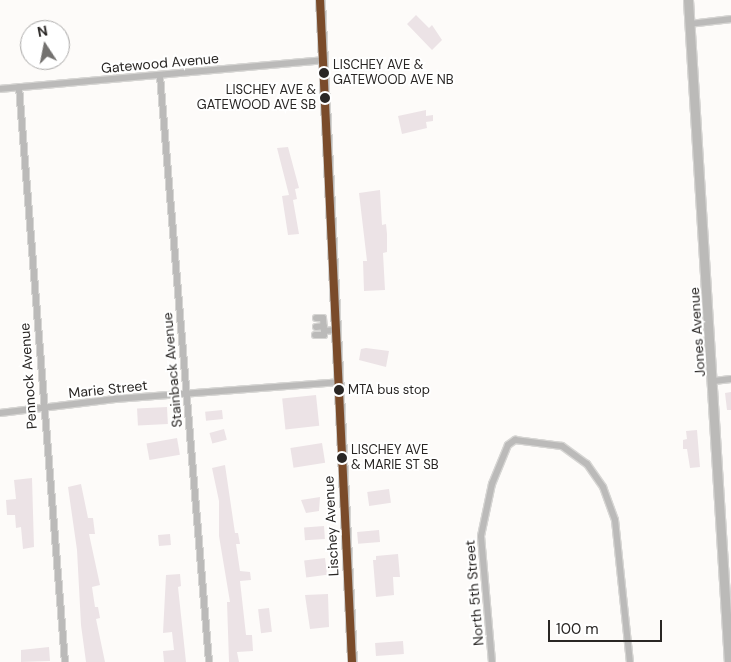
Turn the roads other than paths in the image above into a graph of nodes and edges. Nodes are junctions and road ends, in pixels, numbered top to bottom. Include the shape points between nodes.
1 (320, 0) edge
2 (688, 0) edge
3 (731, 19) edge
4 (689, 24) junction
5 (322, 60) junction
6 (160, 76) junction
7 (19, 87) junction
8 (0, 89) edge
9 (316, 318) dead end
10 (316, 327) dead end
11 (324, 328) junction
12 (336, 330) junction
13 (315, 335) dead end
14 (731, 379) edge
15 (714, 381) junction
16 (339, 382) junction
17 (187, 394) junction
18 (43, 408) junction
19 (0, 413) edge
20 (65, 662) edge
21 (209, 662) edge
22 (352, 662) edge
23 (492, 662) edge
24 (630, 662) edge
25 (729, 662) edge

1 - 5 street, Lischey Avenue
2 - 4 street, Jones Avenue
3 - 4 street
4 - 15 street, Jones Avenue
5 - 6 street, Gatewood Avenue
5 - 12 street, Lischey Avenue
6 - 7 street, Gatewood Avenue
6 - 17 street, Stainback Avenue
7 - 8 street, Gatewood Avenue
7 - 18 street, Pennock Avenue
9 - 11 street via 323,318
10 - 11 street
11 - 12 street
11 - 13 street via 324,335
12 - 16 street, Lischey Avenue
14 - 15 street
15 - 25 street, Jones Avenue
16 - 17 street, Marie Street
16 - 22 street, Lischey Avenue
17 - 18 street, Marie Street
17 - 21 street, Stainback Avenue
18 - 19 street, Marie Street
18 - 20 street, Pennock Avenue
23 - 24 street, North 5th Street via 481,536 492,484 508,445 515,440 562,446 586,464 603,487 615,520

